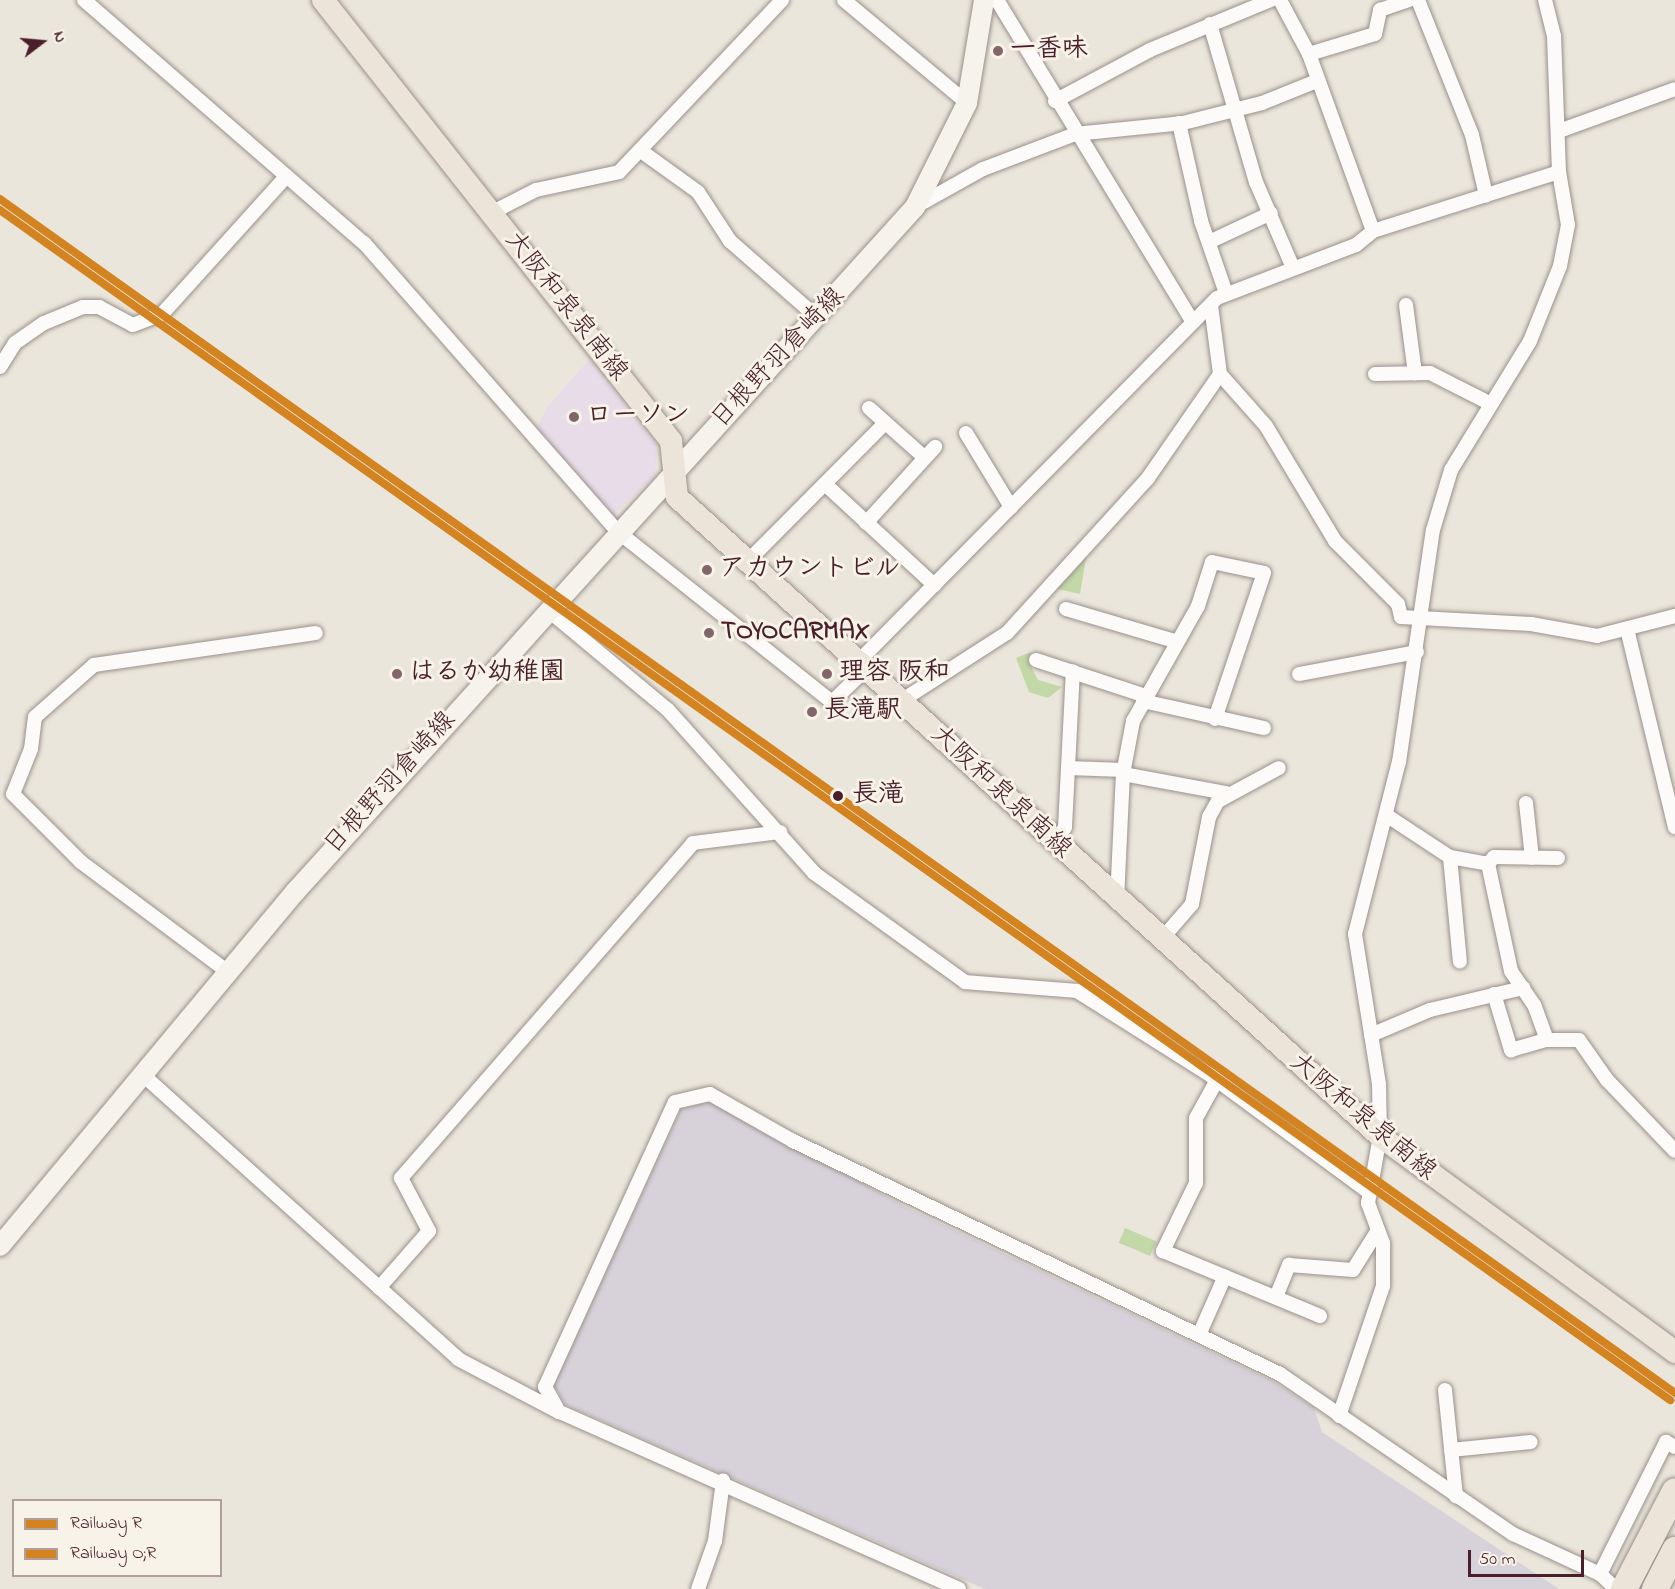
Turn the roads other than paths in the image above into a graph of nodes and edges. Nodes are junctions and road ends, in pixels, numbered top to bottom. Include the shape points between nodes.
1 (323, 0) edge
2 (782, 0) edge
3 (844, 0) edge
4 (984, 0) edge
5 (997, 0) edge
6 (1270, 0) edge
7 (1280, 0) edge
8 (1409, 0) edge
9 (1418, 0) edge
10 (1545, 0) edge
11 (87, 1) edge
12 (1378, 5) edge
13 (1241, 6) edge
14 (1210, 24) junction
15 (1309, 54) junction
16 (1317, 81) junction
17 (1675, 89) edge
18 (1055, 101) junction
19 (967, 103) junction
20 (1236, 110) junction
21 (1179, 123) junction
22 (1559, 131) junction
23 (1075, 134) junction
24 (640, 151) junction
25 (1559, 172) junction
26 (286, 177) junction
27 (1486, 195) junction
28 (915, 207) junction
29 (491, 213) junction
30 (1271, 213) junction
31 (1373, 231) junction
32 (1211, 241) junction
33 (1293, 268) junction
34 (1226, 293) junction
35 (1406, 305) dead end
36 (1211, 306) junction
37 (818, 318) junction
38 (1193, 322) junction
39 (2, 361) edge
40 (1415, 373) junction
41 (1220, 374) junction
42 (1375, 374) dead end
43 (1491, 404) junction
44 (869, 408) dead end
45 (885, 423) junction
46 (966, 434) dead end
47 (935, 447) dead end
48 (924, 457) junction
49 (672, 474) junction
50 (825, 484) junction
51 (1011, 507) junction
52 (866, 523) junction
53 (617, 531) junction
54 (748, 561) junction
55 (934, 585) junction
56 (1066, 609) dead end
57 (548, 610) junction
58 (1675, 616) edge
59 (1422, 620) junction
60 (1627, 629) junction
61 (316, 633) dead end
62 (1175, 641) junction
63 (1417, 652) junction
64 (1036, 660) dead end
65 (862, 665) junction
66 (1073, 671) junction
67 (1299, 674) dead end
68 (1145, 699) junction
69 (901, 701) junction
70 (1215, 719) junction
71 (1264, 728) dead end
72 (1068, 768) junction
73 (1279, 768) dead end
74 (1124, 772) junction
75 (1226, 793) junction
76 (1526, 803) dead end
77 (1386, 815) junction
78 (1675, 828) edge
79 (780, 832) junction
80 (1054, 843) junction
81 (1450, 857) junction
82 (1532, 858) junction
83 (1558, 858) dead end
84 (1488, 864) junction
85 (1117, 902) junction
86 (1160, 941) junction
87 (1460, 962) dead end
88 (228, 972) junction
89 (1523, 988) junction
90 (1494, 994) junction
91 (1371, 1035) junction
92 (1547, 1040) junction
93 (142, 1074) junction
94 (1217, 1080) junction
95 (1380, 1136) junction
96 (1675, 1148) edge
97 (1370, 1193) junction
98 (1378, 1230) junction
99 (0, 1246) edge
100 (1225, 1276) junction
101 (379, 1288) junction
102 (1275, 1298) junction
103 (1320, 1316) dead end
104 (1198, 1335) junction
105 (1675, 1352) edge
106 (1445, 1390) dead end
107 (559, 1412) junction
108 (1340, 1416) junction
109 (1531, 1442) dead end
110 (1675, 1447) edge
111 (1451, 1450) junction
112 (723, 1481) junction
113 (1675, 1491) edge
114 (1456, 1496) junction
115 (1675, 1550) edge
116 (1600, 1574) junction
117 (698, 1589) edge
118 (959, 1589) edge
119 (1616, 1589) edge
120 (1624, 1589) edge
121 (1655, 1589) edge

1 - 29 main road, 大阪和泉泉南線
2 - 24 street
3 - 19 street
4 - 19 main road, 日根野羽倉崎線
5 - 18 street
6 - 13 street
7 - 15 street
8 - 12 street
9 - 27 street via 1472,135
10 - 22 street via 1554,36
11 - 26 street
12 - 15 street via 1375,34
13 - 14 street
14 - 18 street
14 - 20 street
15 - 16 street
16 - 20 street
16 - 31 street
17 - 22 street
18 - 23 street
19 - 28 main road, 日根野羽倉崎線
20 - 21 street
20 - 30 street
21 - 23 street
21 - 32 street
22 - 25 street
23 - 28 street via 983,169
23 - 38 street
24 - 29 street via 619,172 536,190
24 - 37 street via 698,192 730,241
25 - 27 street
25 - 43 street via 1568,225 1560,266 1530,341
26 - 39 street via 162,314 133,325 99,306 83,308 44,323 15,343
26 - 53 street via 364,243
27 - 31 street
28 - 37 main road, 日根野羽倉崎線
29 - 49 main road, 大阪和泉泉南線 via 671,441
30 - 32 street
30 - 33 street
31 - 33 street via 1356,245
32 - 34 street
33 - 34 street
34 - 36 street
35 - 40 street
36 - 38 street
36 - 41 street
37 - 49 main road, 日根野羽倉崎線
38 - 51 street
40 - 42 street
40 - 43 street via 1430,373
41 - 59 street via 1266,426 1335,541 1398,604 1401,617
41 - 69 street via 1121,510 1007,633
43 - 59 street via 1451,470 1433,530
44 - 45 street
45 - 48 street
45 - 50 street
46 - 51 street
47 - 48 street
48 - 52 street
49 - 53 main road, 日根野羽倉崎線
49 - 54 main road, 大阪和泉泉南線 via 677,497
50 - 52 street
50 - 54 street
51 - 55 street
52 - 55 street
53 - 57 main road, 日根野羽倉崎線
53 - 65 street via 832,702
54 - 65 main road, 大阪和泉泉南線
55 - 65 street
56 - 62 street
57 - 79 street via 668,710
57 - 88 main road, 日根野羽倉崎線
58 - 60 street
59 - 60 street via 1531,624 1597,636
59 - 63 street
60 - 78 street
61 - 88 street via 94,665 35,717 31,748 13,794 81,862
62 - 68 street
62 - 70 street via 1198,606 1212,562 1264,573
63 - 67 street
63 - 77 street
64 - 66 street
65 - 69 main road, 大阪和泉泉南線
66 - 68 street
66 - 72 street
68 - 70 street
68 - 74 street via 1133,721
69 - 80 main road, 大阪和泉泉南線
70 - 71 street
72 - 74 street
72 - 80 street via 1065,827
73 - 75 street
74 - 75 street
74 - 85 street
75 - 86 street via 1209,816 1192,904
76 - 82 street
77 - 81 street
77 - 91 street via 1355,934
79 - 94 street via 814,873 965,982 1077,991
79 - 101 street via 693,843 401,1178 429,1231 426,1240
80 - 85 main road, 大阪和泉泉南線
81 - 84 street
81 - 87 street
82 - 83 street
82 - 84 street via 1494,857
84 - 89 street via 1511,971
85 - 86 main road, 大阪和泉泉南線
86 - 95 main road, 大阪和泉泉南線
88 - 93 main road, 日根野羽倉崎線
89 - 90 street
89 - 92 street
90 - 91 street via 1430,1010
90 - 92 street via 1511,1050
91 - 95 street
92 - 96 street via 1579,1040 1607,1080
93 - 99 main road, 日根野羽倉崎線
93 - 101 street
94 - 97 street
94 - 100 street via 1196,1118 1196,1183 1163,1251
95 - 97 street
95 - 105 main road, 大阪和泉泉南線
97 - 98 street
98 - 102 street via 1353,1270 1289,1266
98 - 108 street via 1383,1286
100 - 102 street
100 - 104 street
101 - 107 street via 473,1371
102 - 103 street
104 - 107 street via 793,1141 710,1094 675,1102 545,1387
104 - 108 street via 1280,1374
106 - 111 street
107 - 112 street
108 - 114 street
109 - 111 street
110 - 116 street via 1666,1442
111 - 114 street
112 - 117 street via 715,1541
112 - 118 street
113 - 120 highway
114 - 116 street via 1513,1534
115 - 121 highway
116 - 119 street

